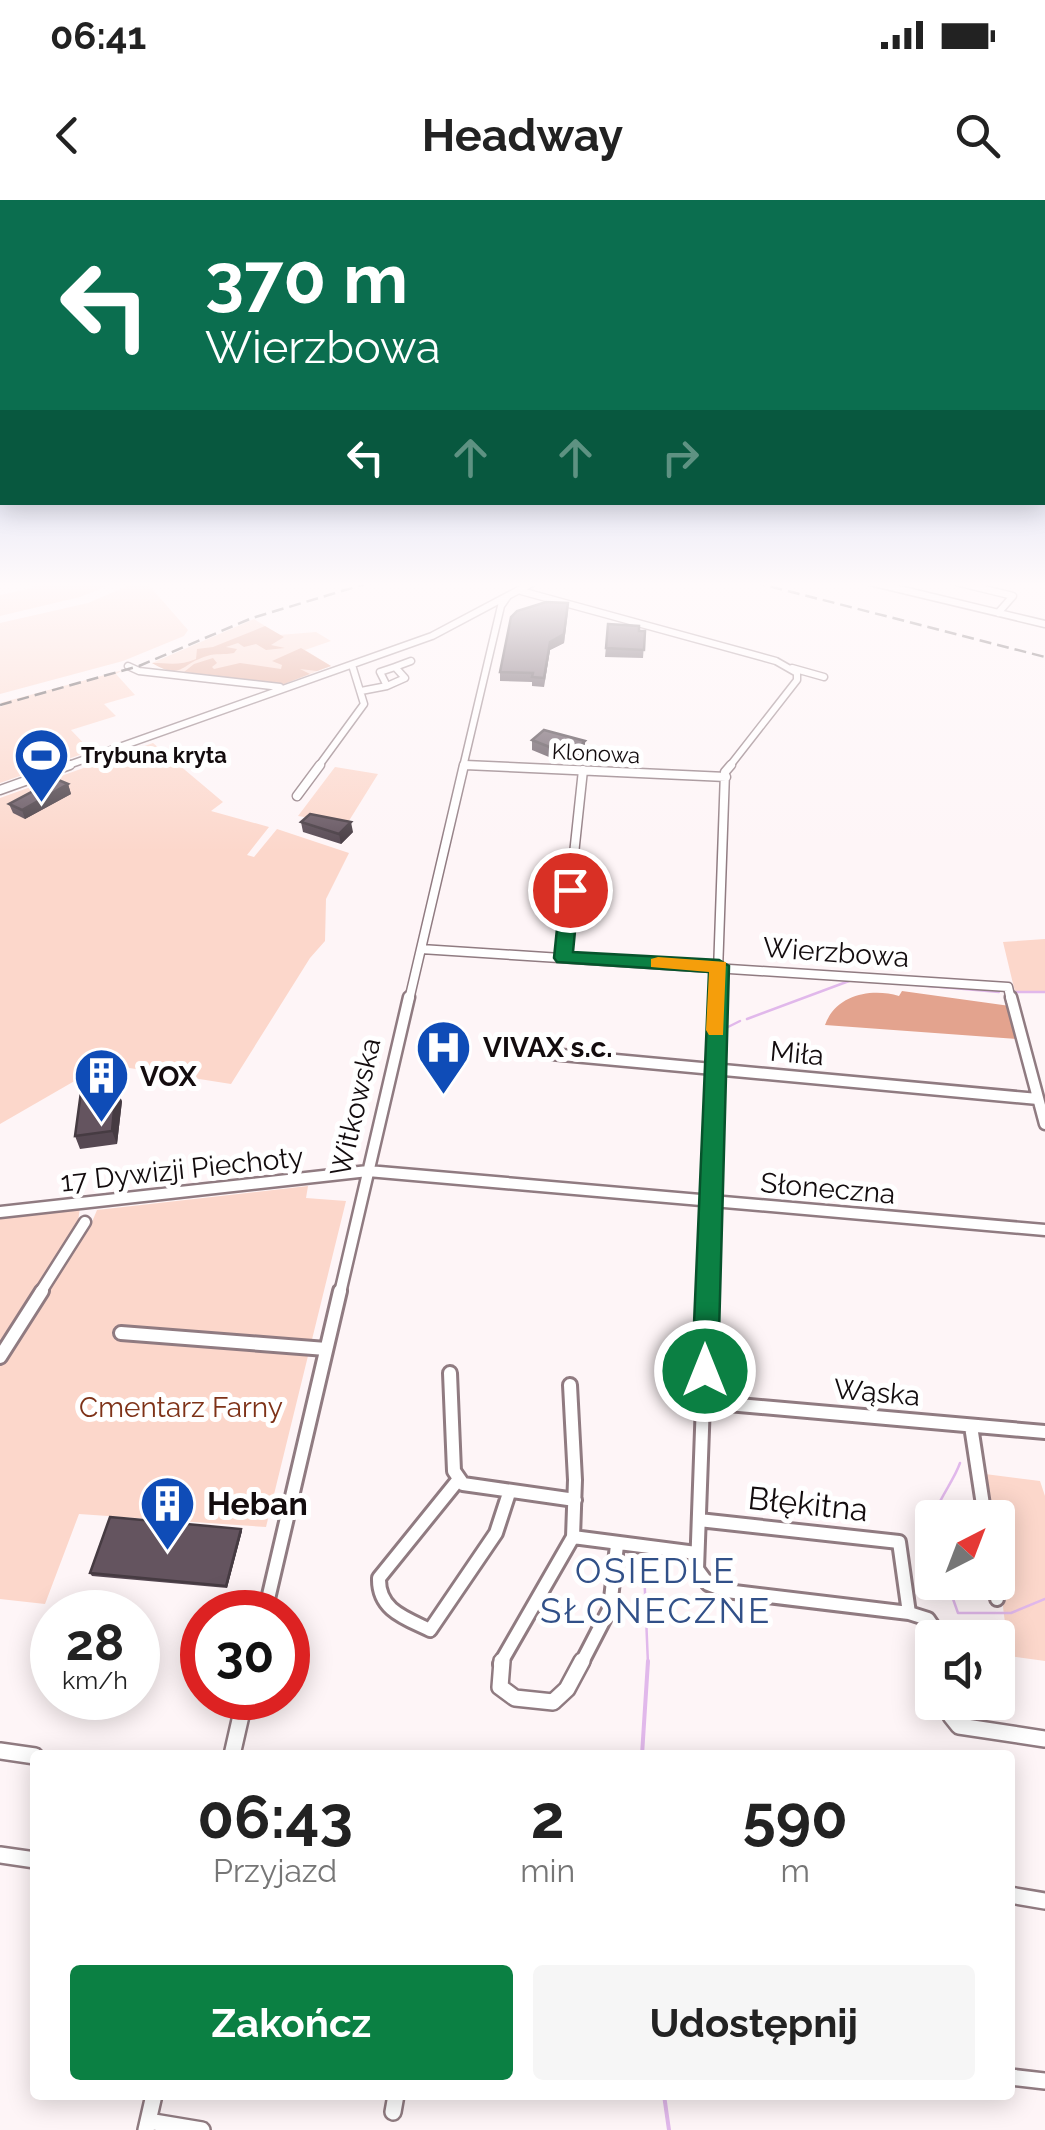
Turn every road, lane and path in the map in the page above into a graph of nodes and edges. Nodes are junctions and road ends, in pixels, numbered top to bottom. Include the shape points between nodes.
1 (148, 672) edge
2 (330, 672) edge
3 (355, 672) edge
4 (380, 672) edge
5 (402, 672) edge
6 (483, 672) edge
7 (794, 672) edge
8 (808, 672) edge
9 (815, 674) junction
10 (798, 675) junction
11 (824, 677) dead end
12 (387, 686) junction
13 (287, 688) junction
14 (361, 690) junction
15 (465, 764) junction
16 (583, 770) junction
17 (726, 777) junction
18 (0, 790) edge
19 (298, 796) dead end
20 (422, 949) junction
21 (563, 958) junction
22 (719, 966) junction
23 (551, 1054) dead end
24 (714, 1068) junction
25 (1038, 1099) junction
26 (1045, 1124) edge
27 (368, 1172) junction
28 (710, 1200) junction
29 (0, 1212) edge
30 (84, 1222) dead end
31 (1045, 1230) edge
32 (121, 1333) dead end
33 (326, 1349) junction
34 (0, 1356) edge
35 (450, 1372) dead end
36 (570, 1385) dead end
37 (705, 1402) junction
38 (971, 1426) junction
39 (1045, 1432) edge
40 (460, 1479) junction
41 (509, 1493) junction
42 (575, 1500) junction
43 (982, 1500) edge
44 (699, 1520) junction
45 (573, 1537) junction
46 (617, 1545) junction
47 (696, 1553) junction
48 (270, 1590) edge
49 (909, 1613) junction
50 (929, 1620) edge
51 (241, 1720) edge
52 (954, 1720) edge
53 (1045, 1740) edge
54 (233, 1750) edge
55 (0, 1751) edge
56 (30, 1755) edge
57 (0, 1855) edge
58 (30, 1859) edge
59 (1015, 1897) edge
60 (1045, 1900) edge
61 (1015, 2078) edge
62 (1045, 2082) edge
63 (153, 2100) edge
64 (147, 2125) edge
65 (202, 2130) edge

1 - 13 street
2 - 13 street
3 - 14 street
4 - 12 street
5 - 12 street
6 - 15 street, Witkowska
7 - 10 street
8 - 9 street
9 - 10 street
9 - 11 street
10 - 17 street
12 - 14 street
13 - 18 street
14 - 19 street via 364,704
15 - 16 street, Klonowa
15 - 20 street, Witkowska
16 - 17 street, Klonowa
16 - 21 street
17 - 22 street
20 - 21 street, Wierzbowa
20 - 27 street, Witkowska
21 - 22 street, Wierzbowa
22 - 24 street
22 - 25 street, Wierzbowa via 1008,987
23 - 24 street, Miła
24 - 25 street, Miła
24 - 28 street
25 - 26 street
27 - 28 street, Słoneczna
27 - 29 street, 17 Dywizji Piechoty
27 - 33 street, Witkowska
28 - 31 street, Słoneczna
28 - 37 street
30 - 34 street
32 - 33 street
33 - 48 street, Witkowska
35 - 40 street via 454,1471
36 - 42 street
37 - 38 street, Wąska
37 - 44 street
38 - 39 street, Wąska
38 - 43 street
40 - 41 street via 469,1488
40 - 41 street via 378,1578 386,1608 430,1630 496,1532
41 - 42 street
42 - 45 street
44 - 47 street
44 - 49 street, Błękitna via 899,1542
45 - 46 street
45 - 46 street via 500,1664 500,1687 515,1698 553,1702 568,1689 610,1608
46 - 47 street
47 - 49 street via 701,1578 726,1592
49 - 50 street
51 - 54 street
52 - 53 street
55 - 56 street
57 - 58 street
59 - 60 street
61 - 62 street
63 - 64 street
64 - 65 street

